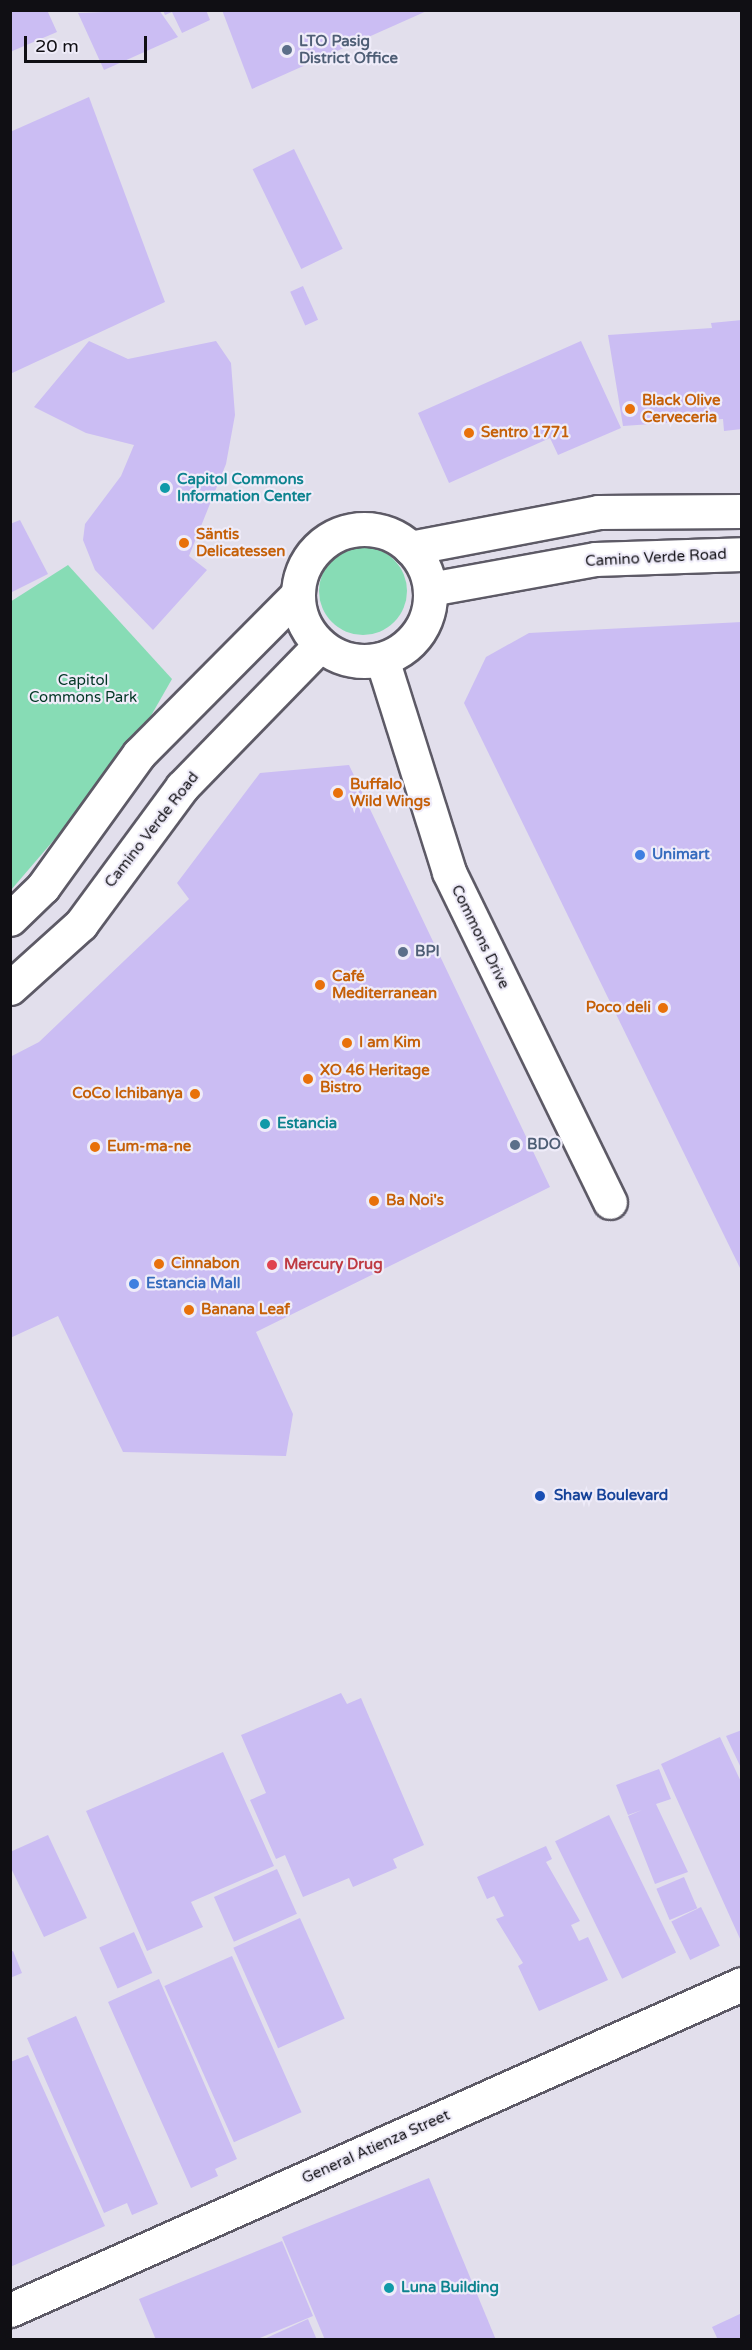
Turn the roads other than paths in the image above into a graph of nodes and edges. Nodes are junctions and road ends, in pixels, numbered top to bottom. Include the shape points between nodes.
1 (741, 511) edge
2 (410, 548) junction
3 (741, 554) edge
4 (430, 589) junction
5 (297, 595) junction
6 (320, 645) junction
7 (382, 659) junction
8 (10, 919) edge
9 (10, 988) edge
10 (610, 1202) dead end
11 (741, 1984) edge
12 (10, 2310) edge

1 - 2 street via 598,512
2 - 4 street
2 - 5 street via 377,530 339,534 309,558
3 - 4 street, Camino Verde Road via 595,559
4 - 7 street via 429,612 419,633
5 - 6 street via 300,613
5 - 8 street via 139,754 43,887
6 - 7 street via 349,660
6 - 9 street, Camino Verde Road via 182,787 81,924
7 - 10 street, Commons Drive via 449,872
11 - 12 street, General Atienza Street

